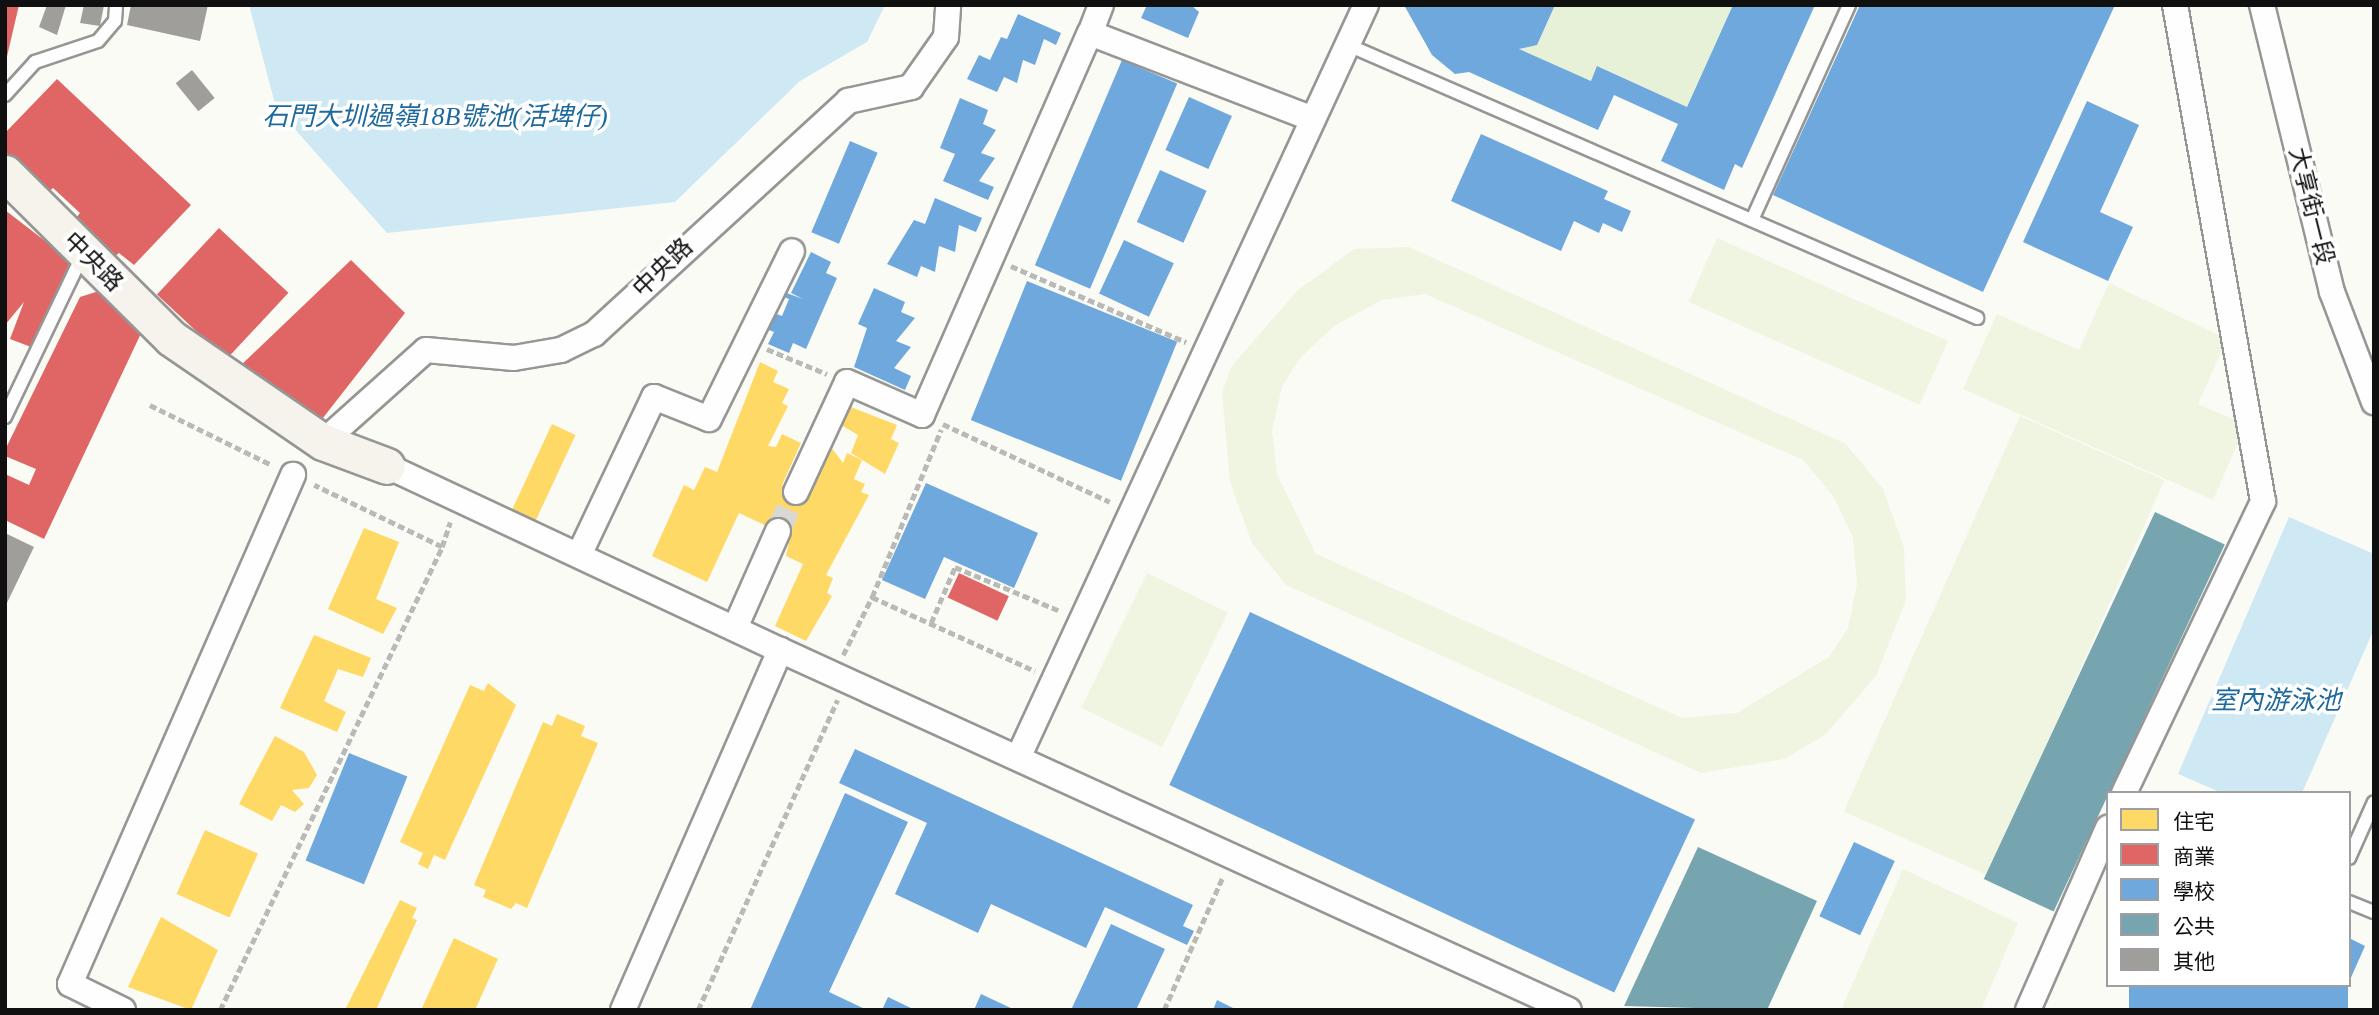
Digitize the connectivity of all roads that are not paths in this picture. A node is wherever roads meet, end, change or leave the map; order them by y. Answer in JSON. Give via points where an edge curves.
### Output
{"nodes":[{"id":1,"x":116,"y":5,"type":"edge"},
{"id":2,"x":948,"y":5,"type":"edge"},
{"id":3,"x":1101,"y":5,"type":"edge"},
{"id":4,"x":1366,"y":5,"type":"edge"},
{"id":5,"x":1849,"y":5,"type":"edge"},
{"id":6,"x":2175,"y":5,"type":"edge"},
{"id":7,"x":2262,"y":5,"type":"edge"},
{"id":8,"x":1090,"y":33,"type":"junction"},
{"id":9,"x":1348,"y":45,"type":"junction"},
{"id":10,"x":5,"y":95,"type":"edge"},
{"id":11,"x":1313,"y":119,"type":"junction"},
{"id":12,"x":5,"y":173,"type":"edge"},
{"id":13,"x":1752,"y":220,"type":"junction"},
{"id":14,"x":792,"y":251,"type":"dead end"},
{"id":15,"x":82,"y":256,"type":"junction"},
{"id":16,"x":1977,"y":318,"type":"dead end"},
{"id":17,"x":2374,"y":402,"type":"edge"},
{"id":18,"x":5,"y":417,"type":"edge"},
{"id":19,"x":323,"y":442,"type":"junction"},
{"id":20,"x":387,"y":466,"type":"joint"},
{"id":21,"x":293,"y":475,"type":"road end"},
{"id":22,"x":796,"y":492,"type":"tunnel mouth"},
{"id":23,"x":778,"y":531,"type":"tunnel mouth"},
{"id":24,"x":579,"y":555,"type":"junction"},
{"id":25,"x":735,"y":628,"type":"junction"},
{"id":26,"x":780,"y":650,"type":"junction"},
{"id":27,"x":1018,"y":758,"type":"junction"},
{"id":28,"x":2125,"y":791,"type":"edge"},
{"id":29,"x":2374,"y":802,"type":"edge"},
{"id":30,"x":2106,"y":833,"type":"edge"},
{"id":31,"x":2351,"y":854,"type":"edge"},
{"id":32,"x":2351,"y":903,"type":"edge"},
{"id":33,"x":2374,"y":912,"type":"edge"},
{"id":34,"x":123,"y":1010,"type":"edge"},
{"id":35,"x":623,"y":1010,"type":"edge"},
{"id":36,"x":1569,"y":1010,"type":"edge"},
{"id":37,"x":2028,"y":1010,"type":"edge"}],
"edges":[{"from":1,"to":10,"type":"lane","via":[[115,21],[98,41],[35,62]]},
{"from":2,"to":19,"type":"street","name":"中央路","via":[[946,37],[911,87],[848,101],[594,334],[561,350],[514,358],[426,350]]},
{"from":3,"to":8,"type":"street"},
{"from":4,"to":9,"type":"street"},
{"from":5,"to":13,"type":"lane"},
{"from":6,"to":28,"type":"street","via":[[2263,501]]},
{"from":7,"to":17,"type":"street","name":"大享街一段","via":[[2332,292]]},
{"from":8,"to":11,"type":"street"},
{"from":8,"to":22,"type":"street","via":[[991,257],[932,420],[848,382]]},
{"from":9,"to":11,"type":"street"},
{"from":9,"to":13,"type":"lane"},
{"from":11,"to":27,"type":"street"},
{"from":12,"to":15,"type":"street","name":"中央路"},
{"from":13,"to":16,"type":"lane"},
{"from":14,"to":24,"type":"street","via":[[709,419],[654,397]]},
{"from":15,"to":18,"type":"lane"},
{"from":15,"to":19,"type":"street","name":"中央路","via":[[171,338]]},
{"from":19,"to":20,"type":"street","name":"中央路"},
{"from":20,"to":24,"type":"street"},
{"from":21,"to":34,"type":"street","via":[[70,984]]},
{"from":23,"to":25,"type":"street"},
{"from":24,"to":25,"type":"street"},
{"from":25,"to":26,"type":"street"},
{"from":26,"to":27,"type":"street"},
{"from":26,"to":35,"type":"street"},
{"from":27,"to":36,"type":"street"},
{"from":29,"to":31,"type":"lane"},
{"from":30,"to":37,"type":"street"},
{"from":32,"to":33,"type":"lane"}]}
